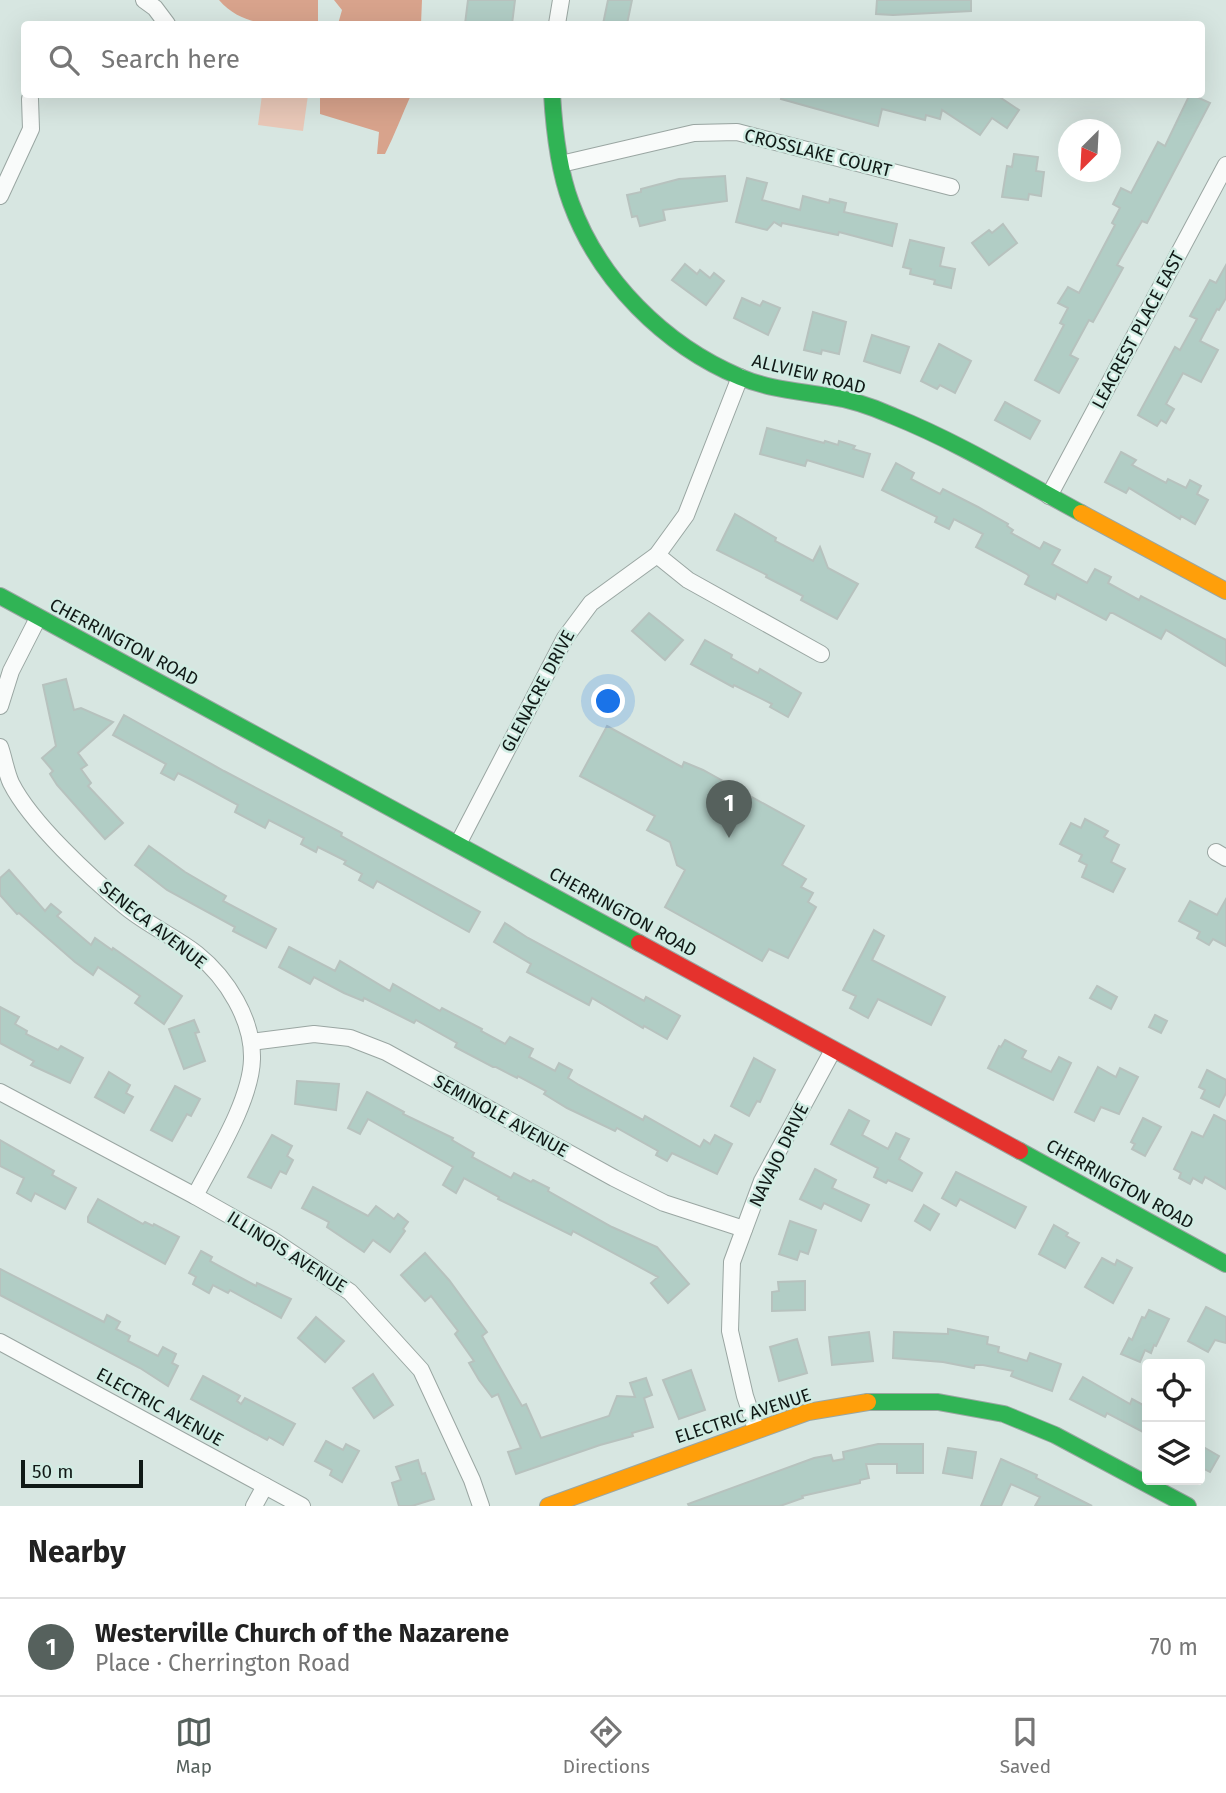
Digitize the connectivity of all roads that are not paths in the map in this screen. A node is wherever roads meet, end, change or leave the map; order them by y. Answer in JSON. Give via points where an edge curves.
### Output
{"nodes":[{"id":1,"x":144,"y":0,"type":"edge"},
{"id":2,"x":561,"y":0,"type":"edge"},
{"id":3,"x":165,"y":21,"type":"edge"},
{"id":4,"x":558,"y":21,"type":"edge"},
{"id":5,"x":552,"y":98,"type":"edge"},
{"id":6,"x":30,"y":99,"type":"dead end"},
{"id":7,"x":561,"y":164,"type":"junction"},
{"id":8,"x":1226,"y":165,"type":"edge"},
{"id":9,"x":951,"y":187,"type":"dead end"},
{"id":10,"x":0,"y":196,"type":"edge"},
{"id":11,"x":740,"y":377,"type":"junction"},
{"id":12,"x":1049,"y":496,"type":"junction"},
{"id":13,"x":657,"y":555,"type":"junction"},
{"id":14,"x":1226,"y":591,"type":"edge"},
{"id":15,"x":0,"y":596,"type":"edge"},
{"id":16,"x":38,"y":618,"type":"junction"},
{"id":17,"x":821,"y":654,"type":"dead end"},
{"id":18,"x":0,"y":706,"type":"edge"},
{"id":19,"x":0,"y":747,"type":"edge"},
{"id":20,"x":458,"y":844,"type":"junction"},
{"id":21,"x":251,"y":1042,"type":"junction"},
{"id":22,"x":833,"y":1050,"type":"junction"},
{"id":23,"x":0,"y":1092,"type":"edge"},
{"id":24,"x":195,"y":1196,"type":"junction"},
{"id":25,"x":744,"y":1229,"type":"junction"},
{"id":26,"x":1226,"y":1264,"type":"edge"},
{"id":27,"x":0,"y":1342,"type":"edge"},
{"id":28,"x":756,"y":1429,"type":"junction"},
{"id":29,"x":265,"y":1486,"type":"junction"},
{"id":30,"x":254,"y":1506,"type":"edge"},
{"id":31,"x":302,"y":1506,"type":"edge"},
{"id":32,"x":481,"y":1506,"type":"edge"},
{"id":33,"x":548,"y":1506,"type":"edge"},
{"id":34,"x":1188,"y":1506,"type":"edge"}],
"edges":[{"from":1,"to":3,"type":"street"},
{"from":2,"to":4,"type":"street"},
{"from":5,"to":7,"type":"street","name":"ALLVIEW ROAD"},
{"from":6,"to":10,"type":"street","via":[[31,129]]},
{"from":7,"to":9,"type":"street","name":"CROSSLAKE COURT","via":[[694,133],[737,132]]},
{"from":7,"to":11,"type":"street","name":"ALLVIEW ROAD","via":[[587,241],[626,297],[702,358]]},
{"from":8,"to":12,"type":"street","name":"LEACREST PLACE EAST"},
{"from":11,"to":12,"type":"street","name":"ALLVIEW ROAD","via":[[892,415]]},
{"from":11,"to":13,"type":"street","name":"GLENACRE DRIVE","via":[[686,515]]},
{"from":12,"to":14,"type":"street","name":"ALLVIEW ROAD"},
{"from":13,"to":17,"type":"street","via":[[688,580]]},
{"from":13,"to":20,"type":"street","name":"GLENACRE DRIVE","via":[[591,603],[565,638]]},
{"from":15,"to":16,"type":"street","name":"CHERRINGTON ROAD"},
{"from":16,"to":18,"type":"street","via":[[11,671]]},
{"from":16,"to":20,"type":"street","name":"CHERRINGTON ROAD"},
{"from":19,"to":21,"type":"street","name":"SENECA AVENUE","via":[[11,783],[33,815],[80,866],[129,909],[198,955],[230,989]]},
{"from":20,"to":22,"type":"street","name":"CHERRINGTON ROAD"},
{"from":21,"to":24,"type":"street","name":"SENECA AVENUE","via":[[252,1061],[244,1094]]},
{"from":21,"to":25,"type":"street","name":"SEMINOLE AVENUE","via":[[314,1034],[350,1038],[386,1052],[664,1203]]},
{"from":22,"to":25,"type":"street","name":"NAVAJO DRIVE","via":[[762,1181]]},
{"from":22,"to":26,"type":"street","name":"CHERRINGTON ROAD"},
{"from":23,"to":24,"type":"street","name":"ILLINOIS AVENUE"},
{"from":24,"to":32,"type":"street","name":"ILLINOIS AVENUE","via":[[351,1292],[421,1370]]},
{"from":25,"to":28,"type":"street","name":"NAVAJO DRIVE","via":[[732,1262],[730,1331]]},
{"from":27,"to":29,"type":"street","name":"ELECTRIC AVENUE"},
{"from":28,"to":33,"type":"street","name":"ELECTRIC AVENUE"},
{"from":28,"to":34,"type":"street","name":"ELECTRIC AVENUE","via":[[808,1412],[876,1401],[939,1402],[1004,1414],[1055,1435]]},
{"from":29,"to":30,"type":"street"},
{"from":29,"to":31,"type":"street","name":"ELECTRIC AVENUE"}]}
